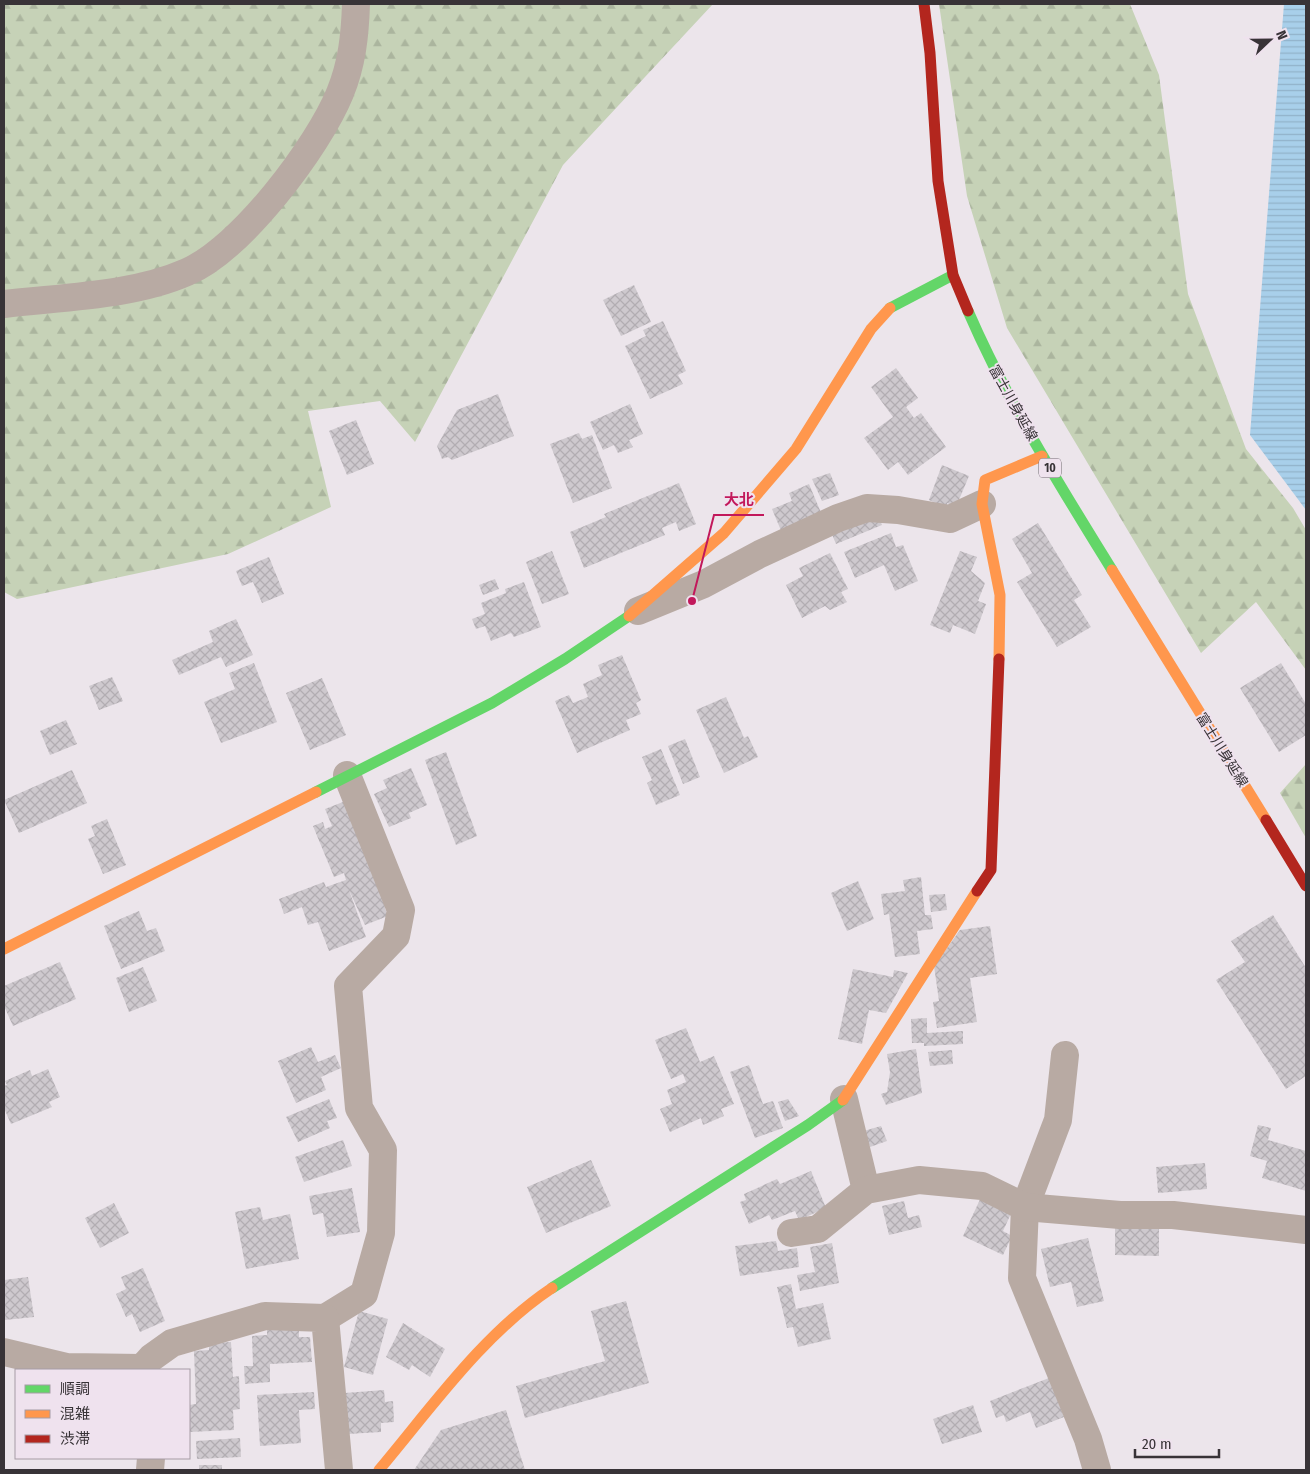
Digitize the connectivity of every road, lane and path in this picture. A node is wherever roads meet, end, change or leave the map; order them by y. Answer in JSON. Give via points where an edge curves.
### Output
{"nodes":[{"id":1,"x":356,"y":4,"type":"edge"},
{"id":2,"x":924,"y":4,"type":"edge"},
{"id":3,"x":953,"y":275,"type":"junction"},
{"id":4,"x":4,"y":304,"type":"edge"},
{"id":5,"x":1042,"y":456,"type":"junction"},
{"id":6,"x":982,"y":504,"type":"junction"},
{"id":7,"x":632,"y":614,"type":"junction"},
{"id":8,"x":347,"y":775,"type":"junction"},
{"id":9,"x":1306,"y":886,"type":"edge"},
{"id":10,"x":4,"y":950,"type":"edge"},
{"id":11,"x":1064,"y":1055,"type":"dead end"},
{"id":12,"x":844,"y":1099,"type":"junction"},
{"id":13,"x":866,"y":1190,"type":"junction"},
{"id":14,"x":1025,"y":1207,"type":"junction"},
{"id":15,"x":1306,"y":1230,"type":"edge"},
{"id":16,"x":791,"y":1233,"type":"dead end"},
{"id":17,"x":324,"y":1318,"type":"junction"},
{"id":18,"x":4,"y":1352,"type":"edge"},
{"id":19,"x":142,"y":1369,"type":"edge"},
{"id":20,"x":340,"y":1470,"type":"edge"},
{"id":21,"x":379,"y":1470,"type":"edge"},
{"id":22,"x":1097,"y":1470,"type":"edge"}],
"edges":[{"from":1,"to":4,"type":"street","via":[[354,43],[340,92],[322,130],[254,220],[216,255],[187,272],[131,289]]},
{"from":2,"to":3,"type":"street","name":"富士川身延線","number":"10","via":[[938,181]]},
{"from":3,"to":5,"type":"street","name":"富士川身延線","number":"10","via":[[993,368]]},
{"from":3,"to":7,"type":"street","via":[[891,306],[872,329],[796,449],[724,533]]},
{"from":5,"to":6,"type":"street","via":[[985,480]]},
{"from":5,"to":9,"type":"street","name":"富士川身延線","number":"10"},
{"from":6,"to":7,"type":"street","via":[[950,519],[867,508],[838,518],[704,584]]},
{"from":6,"to":12,"type":"street","via":[[1000,595],[992,870]]},
{"from":7,"to":8,"type":"street","via":[[492,704]]},
{"from":8,"to":10,"type":"street"},
{"from":8,"to":17,"type":"street","via":[[401,910],[396,936],[348,986],[359,1108],[383,1150],[380,1233],[364,1294]]},
{"from":11,"to":14,"type":"street","via":[[1058,1120]]},
{"from":12,"to":13,"type":"street"},
{"from":12,"to":21,"type":"street","via":[[532,1302],[482,1349]]},
{"from":13,"to":14,"type":"street","via":[[919,1180],[954,1183],[982,1186]]},
{"from":13,"to":16,"type":"street","via":[[818,1229]]},
{"from":14,"to":15,"type":"street","via":[[1120,1215],[1173,1215]]},
{"from":14,"to":22,"type":"street","via":[[1022,1278],[1088,1438]]},
{"from":17,"to":19,"type":"street","via":[[265,1316],[172,1343]]},
{"from":17,"to":20,"type":"street"},
{"from":18,"to":19,"type":"street","via":[[67,1367]]}]}
